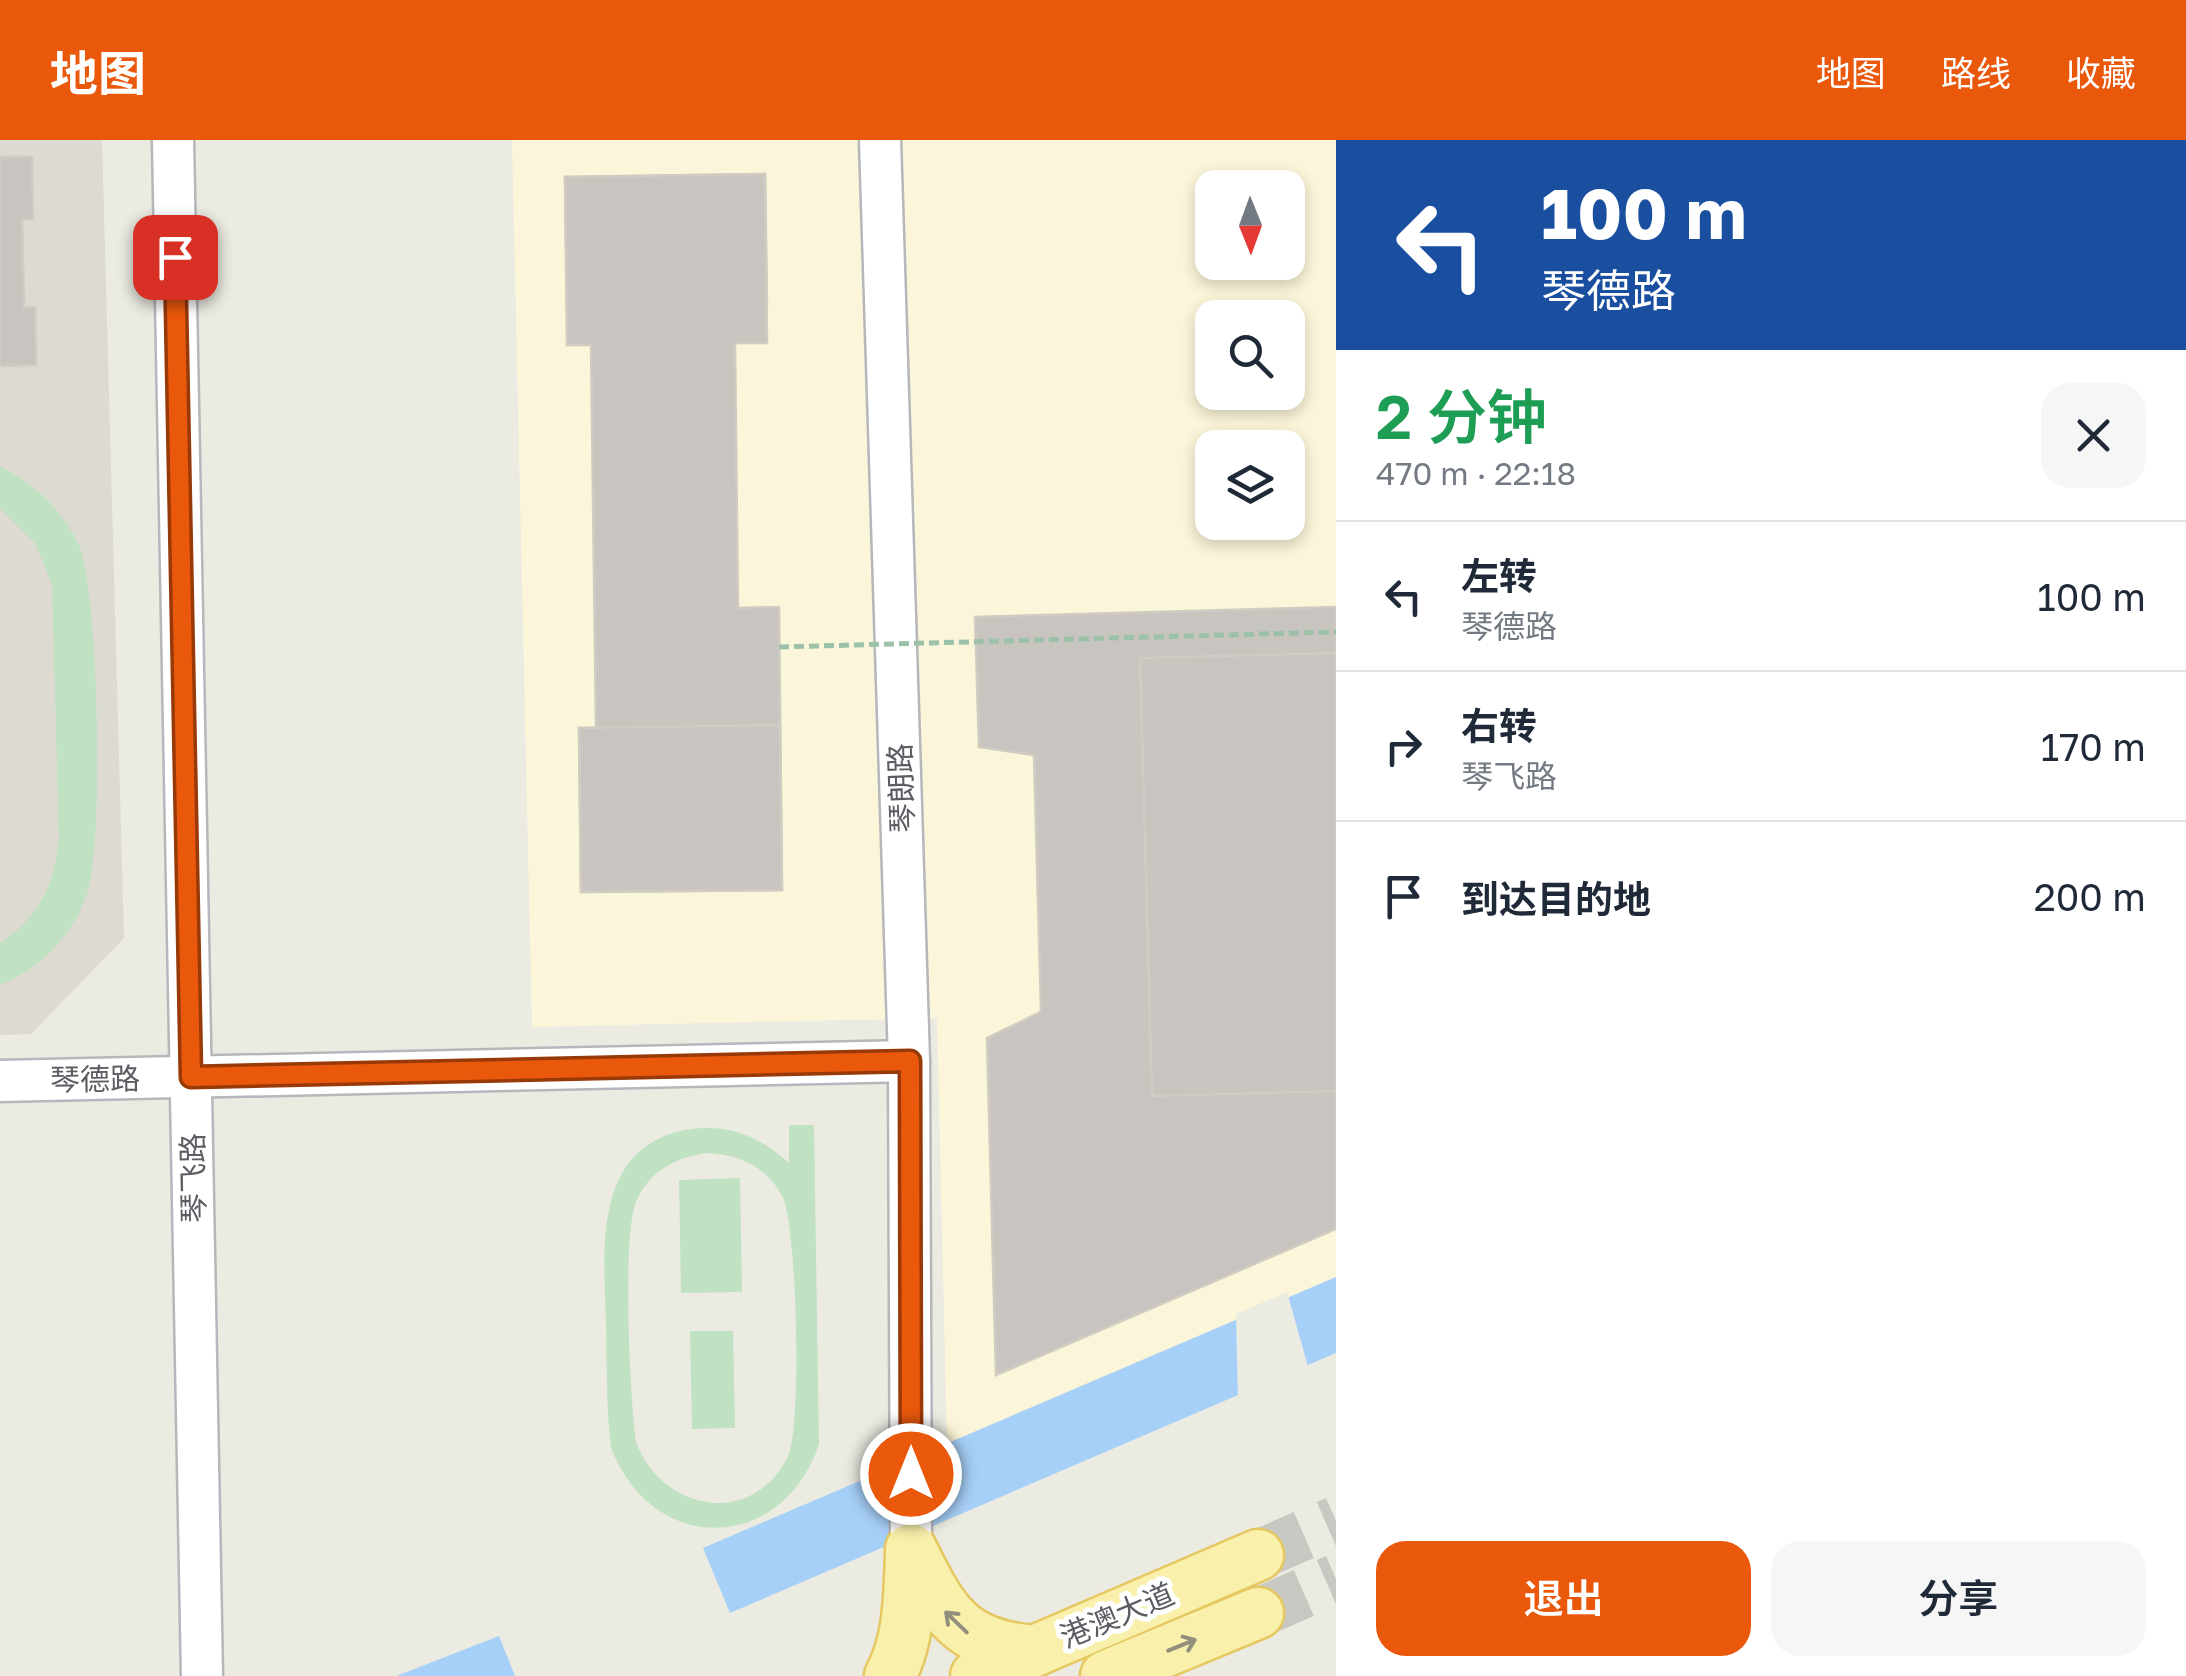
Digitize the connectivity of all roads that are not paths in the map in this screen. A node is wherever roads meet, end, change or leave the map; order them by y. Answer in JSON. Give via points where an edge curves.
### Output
{"nodes":[{"id":1,"x":173,"y":140,"type":"edge"},
{"id":2,"x":880,"y":140,"type":"edge"},
{"id":3,"x":910,"y":1061,"type":"junction"},
{"id":4,"x":191,"y":1077,"type":"junction"},
{"id":5,"x":0,"y":1081,"type":"edge"},
{"id":6,"x":911,"y":1549,"type":"junction"},
{"id":7,"x":1258,"y":1555,"type":"tunnel mouth"},
{"id":8,"x":1258,"y":1613,"type":"tunnel mouth"},
{"id":9,"x":1034,"y":1651,"type":"junction"},
{"id":10,"x":202,"y":1676,"type":"edge"},
{"id":11,"x":890,"y":1676,"type":"edge"},
{"id":12,"x":976,"y":1676,"type":"edge"},
{"id":13,"x":1106,"y":1676,"type":"edge"}],
"edges":[{"from":1,"to":4,"type":"street","name":"琴飞路"},
{"from":2,"to":3,"type":"street","name":"琴朗路"},
{"from":3,"to":4,"type":"street","name":"琴德路"},
{"from":3,"to":6,"type":"street","name":"琴朗路"},
{"from":4,"to":5,"type":"street","name":"琴德路"},
{"from":4,"to":10,"type":"street","name":"琴飞路"},
{"from":9,"to":6,"type":"main road","one_way":true,"via":[[997,1648],[964,1632],[939,1606]]},
{"from":6,"to":11,"type":"main road","via":[[908,1613]]},
{"from":7,"to":9,"type":"main road","name":"港澳大道"},
{"from":13,"to":8,"type":"main road","name":"港澳大道","one_way":true},
{"from":9,"to":12,"type":"main road","name":"港澳大道"}]}
